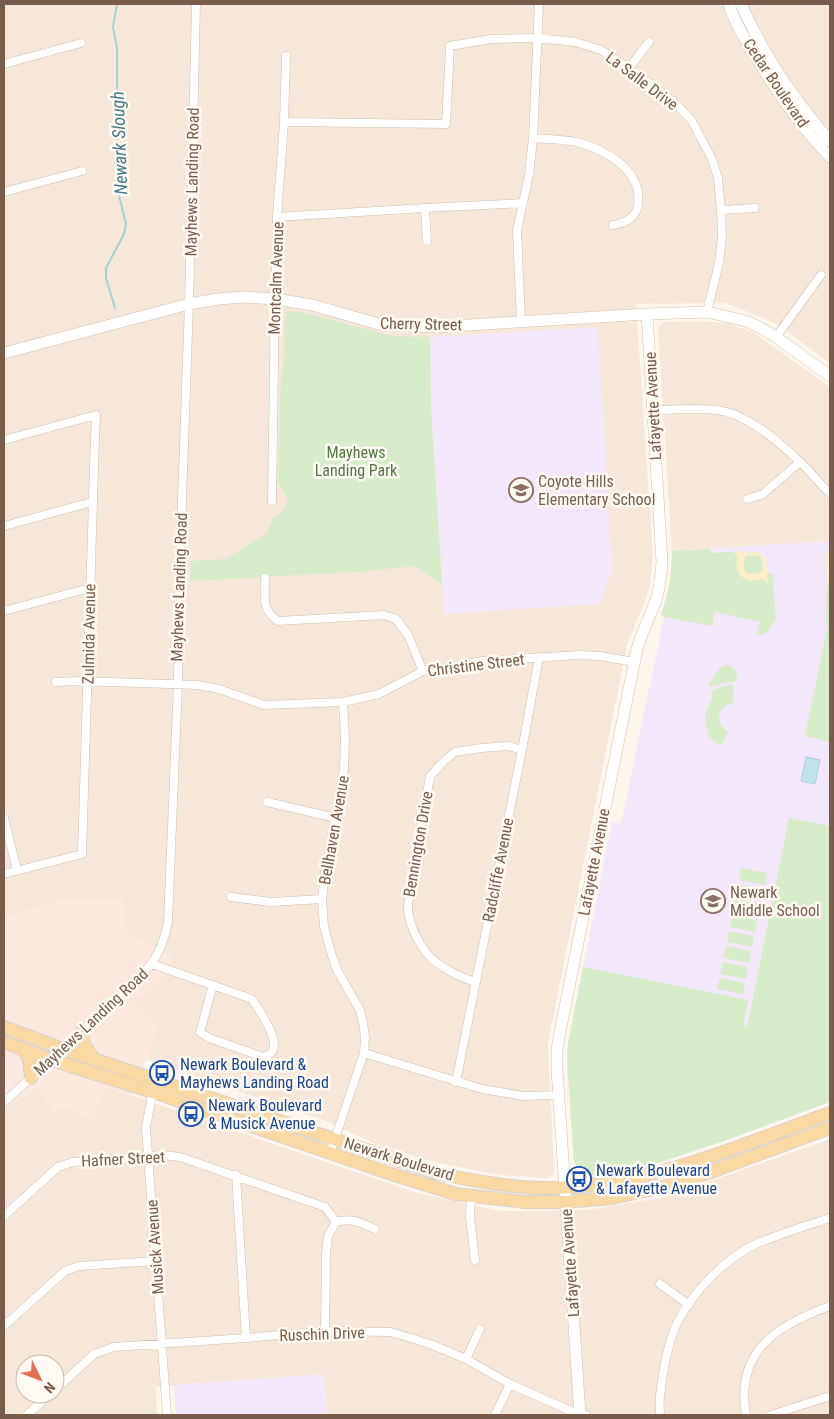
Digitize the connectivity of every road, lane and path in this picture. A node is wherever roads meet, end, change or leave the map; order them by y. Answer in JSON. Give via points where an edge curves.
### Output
{"nodes":[{"id":1,"x":196,"y":4,"type":"edge"},
{"id":2,"x":539,"y":4,"type":"edge"},
{"id":3,"x":729,"y":4,"type":"edge"},
{"id":4,"x":741,"y":4,"type":"edge"},
{"id":5,"x":536,"y":38,"type":"junction"},
{"id":6,"x":649,"y":42,"type":"dead end"},
{"id":7,"x":81,"y":43,"type":"dead end"},
{"id":8,"x":286,"y":56,"type":"dead end"},
{"id":9,"x":4,"y":64,"type":"edge"},
{"id":10,"x":629,"y":68,"type":"junction"},
{"id":11,"x":284,"y":122,"type":"junction"},
{"id":12,"x":533,"y":138,"type":"junction"},
{"id":13,"x":830,"y":141,"type":"edge"},
{"id":14,"x":830,"y":158,"type":"edge"},
{"id":15,"x":82,"y":171,"type":"dead end"},
{"id":16,"x":4,"y":192,"type":"edge"},
{"id":17,"x":523,"y":203,"type":"junction"},
{"id":18,"x":425,"y":208,"type":"junction"},
{"id":19,"x":755,"y":208,"type":"dead end"},
{"id":20,"x":721,"y":210,"type":"junction"},
{"id":21,"x":277,"y":217,"type":"junction"},
{"id":22,"x":613,"y":225,"type":"dead end"},
{"id":23,"x":427,"y":241,"type":"dead end"},
{"id":24,"x":821,"y":275,"type":"dead end"},
{"id":25,"x":275,"y":299,"type":"junction"},
{"id":26,"x":189,"y":304,"type":"junction"},
{"id":27,"x":708,"y":312,"type":"junction"},
{"id":28,"x":647,"y":314,"type":"junction"},
{"id":29,"x":521,"y":321,"type":"junction"},
{"id":30,"x":776,"y":337,"type":"junction"},
{"id":31,"x":4,"y":353,"type":"edge"},
{"id":32,"x":830,"y":376,"type":"edge"},
{"id":33,"x":653,"y":410,"type":"junction"},
{"id":34,"x":4,"y":440,"type":"edge"},
{"id":35,"x":800,"y":462,"type":"junction"},
{"id":36,"x":830,"y":492,"type":"edge"},
{"id":37,"x":747,"y":499,"type":"dead end"},
{"id":38,"x":272,"y":501,"type":"dead end"},
{"id":39,"x":92,"y":502,"type":"junction"},
{"id":40,"x":4,"y":526,"type":"edge"},
{"id":41,"x":265,"y":578,"type":"dead end"},
{"id":42,"x":89,"y":590,"type":"junction"},
{"id":43,"x":4,"y":611,"type":"edge"},
{"id":44,"x":539,"y":657,"type":"junction"},
{"id":45,"x":634,"y":662,"type":"junction"},
{"id":46,"x":423,"y":671,"type":"junction"},
{"id":47,"x":56,"y":682,"type":"dead end"},
{"id":48,"x":87,"y":682,"type":"junction"},
{"id":49,"x":178,"y":683,"type":"junction"},
{"id":50,"x":342,"y":702,"type":"junction"},
{"id":51,"x":522,"y":750,"type":"junction"},
{"id":52,"x":267,"y":802,"type":"dead end"},
{"id":53,"x":4,"y":818,"type":"edge"},
{"id":54,"x":336,"y":818,"type":"junction"},
{"id":55,"x":17,"y":870,"type":"junction"},
{"id":56,"x":4,"y":874,"type":"edge"},
{"id":57,"x":230,"y":897,"type":"dead end"},
{"id":58,"x":322,"y":899,"type":"junction"},
{"id":59,"x":152,"y":964,"type":"junction"},
{"id":60,"x":476,"y":982,"type":"junction"},
{"id":61,"x":213,"y":985,"type":"junction"},
{"id":62,"x":4,"y":1027,"type":"edge"},
{"id":63,"x":82,"y":1031,"type":"junction"},
{"id":64,"x":4,"y":1042,"type":"edge"},
{"id":65,"x":23,"y":1049,"type":"junction"},
{"id":66,"x":63,"y":1049,"type":"junction"},
{"id":67,"x":364,"y":1053,"type":"junction"},
{"id":68,"x":52,"y":1060,"type":"junction"},
{"id":69,"x":96,"y":1060,"type":"junction"},
{"id":70,"x":31,"y":1078,"type":"junction"},
{"id":71,"x":456,"y":1082,"type":"junction"},
{"id":72,"x":154,"y":1086,"type":"junction"},
{"id":73,"x":559,"y":1095,"type":"junction"},
{"id":74,"x":4,"y":1102,"type":"edge"},
{"id":75,"x":830,"y":1113,"type":"edge"},
{"id":76,"x":830,"y":1128,"type":"edge"},
{"id":77,"x":334,"y":1139,"type":"junction"},
{"id":78,"x":330,"y":1153,"type":"junction"},
{"id":79,"x":149,"y":1157,"type":"junction"},
{"id":80,"x":236,"y":1176,"type":"junction"},
{"id":81,"x":565,"y":1187,"type":"junction"},
{"id":82,"x":471,"y":1196,"type":"junction"},
{"id":83,"x":566,"y":1202,"type":"junction"},
{"id":84,"x":4,"y":1216,"type":"edge"},
{"id":85,"x":830,"y":1218,"type":"edge"},
{"id":86,"x":336,"y":1222,"type":"junction"},
{"id":87,"x":375,"y":1229,"type":"dead end"},
{"id":88,"x":475,"y":1260,"type":"dead end"},
{"id":89,"x":156,"y":1261,"type":"junction"},
{"id":90,"x":660,"y":1284,"type":"dead end"},
{"id":91,"x":689,"y":1304,"type":"junction"},
{"id":92,"x":830,"y":1306,"type":"edge"},
{"id":93,"x":4,"y":1326,"type":"edge"},
{"id":94,"x":480,"y":1329,"type":"dead end"},
{"id":95,"x":325,"y":1331,"type":"junction"},
{"id":96,"x":246,"y":1338,"type":"junction"},
{"id":97,"x":162,"y":1344,"type":"junction"},
{"id":98,"x":466,"y":1359,"type":"junction"},
{"id":99,"x":65,"y":1381,"type":"edge"},
{"id":100,"x":510,"y":1384,"type":"junction"},
{"id":101,"x":830,"y":1396,"type":"edge"},
{"id":102,"x":39,"y":1404,"type":"edge"},
{"id":103,"x":27,"y":1415,"type":"edge"},
{"id":104,"x":167,"y":1415,"type":"edge"},
{"id":105,"x":496,"y":1415,"type":"edge"},
{"id":106,"x":582,"y":1415,"type":"edge"},
{"id":107,"x":660,"y":1415,"type":"edge"},
{"id":108,"x":746,"y":1415,"type":"edge"},
{"id":109,"x":771,"y":1415,"type":"edge"}],
"edges":[{"from":1,"to":26,"type":"street","name":"Mayhews Landing Road"},
{"from":2,"to":5,"type":"street"},
{"from":3,"to":14,"type":"street","name":"Cedar Boulevard","via":[[745,39],[770,80]]},
{"from":4,"to":13,"type":"street","name":"Cedar Boulevard","via":[[779,75]]},
{"from":5,"to":10,"type":"street","name":"La Salle Drive","via":[[575,42],[601,50]]},
{"from":5,"to":11,"type":"street","name":"La Salle Drive","via":[[491,39],[450,46],[446,124]]},
{"from":5,"to":12,"type":"street"},
{"from":6,"to":10,"type":"street"},
{"from":7,"to":9,"type":"street"},
{"from":8,"to":11,"type":"street","name":"Montcalm Avenue"},
{"from":10,"to":20,"type":"street","name":"La Salle Drive","via":[[674,102],[692,121],[712,159],[718,178]]},
{"from":11,"to":21,"type":"street","name":"Montcalm Avenue"},
{"from":12,"to":17,"type":"street"},
{"from":12,"to":22,"type":"street","via":[[575,142],[614,159],[630,172],[636,187],[638,207],[629,219]]},
{"from":15,"to":16,"type":"street"},
{"from":17,"to":18,"type":"street"},
{"from":17,"to":29,"type":"street","via":[[518,230]]},
{"from":18,"to":21,"type":"street"},
{"from":18,"to":23,"type":"street"},
{"from":19,"to":20,"type":"street"},
{"from":20,"to":27,"type":"street","name":"La Salle Drive","via":[[719,263]]},
{"from":21,"to":25,"type":"street","name":"Montcalm Avenue"},
{"from":24,"to":30,"type":"street"},
{"from":25,"to":26,"type":"street","name":"Cherry Street","via":[[243,297]]},
{"from":25,"to":29,"type":"street","name":"Cherry Street","via":[[312,305],[382,325],[436,327]]},
{"from":25,"to":38,"type":"street","name":"Montcalm Avenue"},
{"from":26,"to":31,"type":"street","name":"Cherry Street"},
{"from":26,"to":49,"type":"street","name":"Mayhews Landing Road"},
{"from":27,"to":28,"type":"street","name":"Cherry Street"},
{"from":27,"to":30,"type":"street","name":"Cherry Street","via":[[746,320]]},
{"from":28,"to":29,"type":"street","name":"Cherry Street"},
{"from":28,"to":33,"type":"street","name":"Lafayette Avenue"},
{"from":30,"to":32,"type":"street","name":"Cherry Street"},
{"from":33,"to":35,"type":"street","via":[[704,409],[736,415]]},
{"from":33,"to":45,"type":"street","name":"Lafayette Avenue","via":[[661,579]]},
{"from":34,"to":39,"type":"street","name":"Zulmida Avenue","via":[[96,415]]},
{"from":35,"to":36,"type":"street"},
{"from":35,"to":37,"type":"street","via":[[763,494]]},
{"from":39,"to":40,"type":"street"},
{"from":39,"to":42,"type":"street","name":"Zulmida Avenue"},
{"from":41,"to":46,"type":"street","via":[[265,607],[278,621],[384,615],[396,619],[408,634]]},
{"from":42,"to":43,"type":"street"},
{"from":42,"to":48,"type":"street","name":"Zulmida Avenue"},
{"from":44,"to":45,"type":"street","name":"Christine Street","via":[[600,656]]},
{"from":44,"to":46,"type":"street","name":"Christine Street","via":[[483,661]]},
{"from":44,"to":51,"type":"street","name":"Radcliffe Avenue"},
{"from":45,"to":73,"type":"street","name":"Lafayette Avenue","via":[[560,1032],[557,1050]]},
{"from":46,"to":50,"type":"street","name":"Christine Street","via":[[379,694]]},
{"from":47,"to":48,"type":"street","name":"Christine Street"},
{"from":48,"to":49,"type":"street","name":"Christine Street"},
{"from":48,"to":55,"type":"street","name":"Zulmida Avenue","via":[[82,854]]},
{"from":49,"to":50,"type":"street","name":"Christine Street","via":[[208,686],[264,705]]},
{"from":49,"to":59,"type":"street","name":"Mayhews Landing Road","via":[[168,922],[164,942]]},
{"from":50,"to":54,"type":"street","name":"Bellhaven Avenue","via":[[344,769]]},
{"from":51,"to":60,"type":"street","name":"Radcliffe Avenue"},
{"from":51,"to":60,"type":"street","name":"Bennington Drive","via":[[510,746],[455,752],[430,776],[408,905],[410,920],[428,955],[448,970]]},
{"from":52,"to":54,"type":"street"},
{"from":53,"to":55,"type":"street"},
{"from":54,"to":58,"type":"street","name":"Bellhaven Avenue"},
{"from":55,"to":56,"type":"street"},
{"from":57,"to":58,"type":"street","via":[[271,902]]},
{"from":58,"to":67,"type":"street","name":"Bellhaven Avenue","via":[[324,927],[333,959],[360,1010]]},
{"from":59,"to":61,"type":"street"},
{"from":59,"to":63,"type":"street","name":"Mayhews Landing Road"},
{"from":60,"to":71,"type":"street","name":"Radcliffe Avenue"},
{"from":61,"to":61,"type":"street","via":[[252,999],[274,1041],[268,1056],[209,1038],[200,1032]]},
{"from":62,"to":66,"type":"main road","name":"Newark Boulevard"},
{"from":63,"to":66,"type":"street","name":"Mayhews Landing Road"},
{"from":63,"to":69,"type":"main road","via":[[86,1050]]},
{"from":64,"to":65,"type":"main road","name":"Newark Boulevard"},
{"from":65,"to":68,"type":"main road","name":"Newark Boulevard"},
{"from":65,"to":70,"type":"main road","via":[[29,1059]]},
{"from":66,"to":68,"type":"street","name":"Mayhews Landing Road"},
{"from":66,"to":69,"type":"main road","name":"Newark Boulevard"},
{"from":67,"to":71,"type":"street"},
{"from":67,"to":77,"type":"street","name":"Bellhaven Avenue"},
{"from":68,"to":70,"type":"street","name":"Mayhews Landing Road"},
{"from":68,"to":72,"type":"main road","name":"Newark Boulevard"},
{"from":69,"to":72,"type":"main road","name":"Newark Boulevard"},
{"from":70,"to":74,"type":"street","name":"Mayhews Landing Road"},
{"from":71,"to":73,"type":"street","via":[[523,1096]]},
{"from":72,"to":77,"type":"main road","name":"Newark Boulevard"},
{"from":72,"to":78,"type":"main road","name":"Newark Boulevard"},
{"from":72,"to":79,"type":"street","name":"Musick Avenue","via":[[146,1128]]},
{"from":73,"to":81,"type":"street","name":"Lafayette Avenue"},
{"from":75,"to":81,"type":"main road","name":"Newark Boulevard","via":[[669,1170],[618,1182]]},
{"from":76,"to":83,"type":"main road","name":"Newark Boulevard","via":[[664,1187],[612,1198]]},
{"from":77,"to":78,"type":"street","name":"Bellhaven Avenue"},
{"from":77,"to":81,"type":"main road","name":"Newark Boulevard","via":[[436,1173],[512,1186]]},
{"from":78,"to":82,"type":"main road","name":"Newark Boulevard"},
{"from":79,"to":80,"type":"street","name":"Hafner Street","via":[[180,1157]]},
{"from":79,"to":84,"type":"street","name":"Hafner Street","via":[[73,1162],[58,1167]]},
{"from":79,"to":89,"type":"street","name":"Musick Avenue"},
{"from":80,"to":86,"type":"street","name":"Hafner Street","via":[[325,1207]]},
{"from":80,"to":96,"type":"street"},
{"from":81,"to":83,"type":"street","name":"Lafayette Avenue"},
{"from":82,"to":83,"type":"main road","name":"Newark Boulevard","via":[[525,1202]]},
{"from":82,"to":88,"type":"street"},
{"from":83,"to":106,"type":"street","name":"Lafayette Avenue"},
{"from":85,"to":91,"type":"street","via":[[757,1244],[724,1266]]},
{"from":86,"to":87,"type":"street","via":[[343,1219],[360,1222]]},
{"from":86,"to":95,"type":"street","via":[[328,1236],[326,1253]]},
{"from":89,"to":93,"type":"street","via":[[79,1266],[64,1271]]},
{"from":89,"to":97,"type":"street","name":"Musick Avenue"},
{"from":90,"to":91,"type":"street"},
{"from":91,"to":107,"type":"street","via":[[672,1336],[659,1398]]},
{"from":92,"to":108,"type":"street","via":[[788,1324],[768,1338],[747,1371],[743,1399]]},
{"from":94,"to":98,"type":"street"},
{"from":95,"to":96,"type":"street","name":"Ruschin Drive"},
{"from":95,"to":98,"type":"street","name":"Ruschin Drive","via":[[391,1332]]},
{"from":96,"to":97,"type":"street","name":"Ruschin Drive"},
{"from":97,"to":99,"type":"street","name":"Ruschin Drive","via":[[114,1347],[94,1354]]},
{"from":97,"to":104,"type":"street","name":"Musick Avenue"},
{"from":98,"to":100,"type":"street","name":"Ruschin Drive"},
{"from":100,"to":105,"type":"street"},
{"from":100,"to":106,"type":"street","name":"Ruschin Drive"},
{"from":101,"to":109,"type":"street"},
{"from":102,"to":103,"type":"street"}]}
